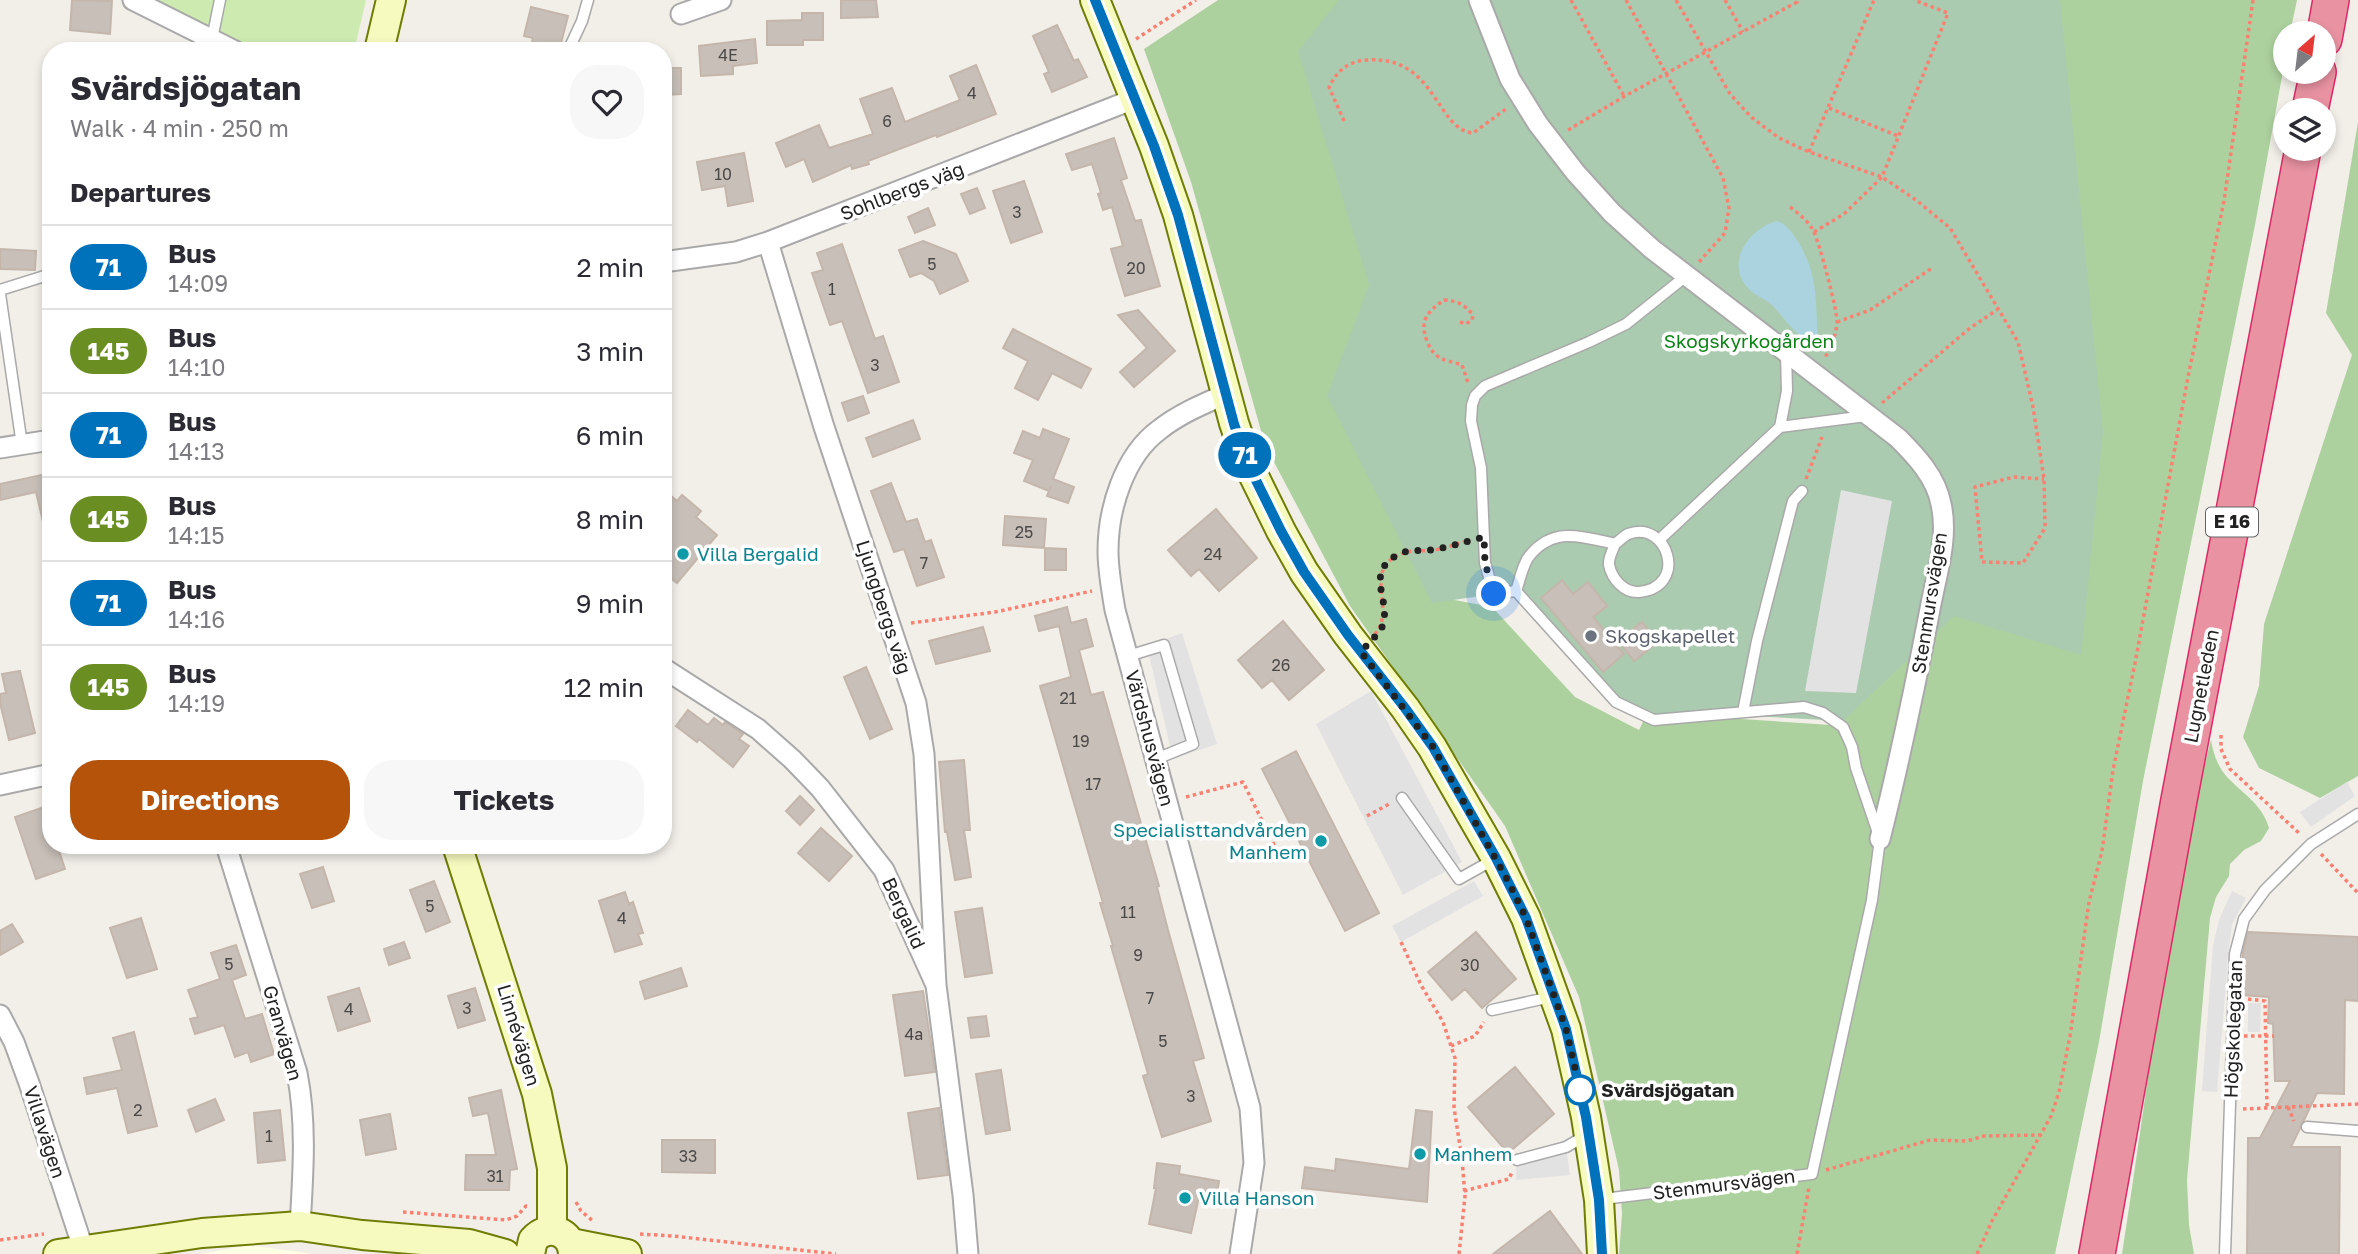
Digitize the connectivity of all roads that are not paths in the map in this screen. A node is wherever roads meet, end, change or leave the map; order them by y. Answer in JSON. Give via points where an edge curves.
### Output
{"nodes":[{"id":1,"x":133,"y":0,"type":"edge"},
{"id":2,"x":220,"y":0,"type":"edge"},
{"id":3,"x":391,"y":0,"type":"edge"},
{"id":4,"x":588,"y":0,"type":"edge"},
{"id":5,"x":721,"y":0,"type":"edge"},
{"id":6,"x":1095,"y":0,"type":"edge"},
{"id":7,"x":1479,"y":0,"type":"edge"},
{"id":8,"x":2331,"y":0,"type":"edge"},
{"id":9,"x":681,"y":14,"type":"dead end"},
{"id":10,"x":2327,"y":21,"type":"edge"},
{"id":11,"x":212,"y":39,"type":"junction"},
{"id":12,"x":218,"y":42,"type":"edge"},
{"id":13,"x":381,"y":42,"type":"edge"},
{"id":14,"x":572,"y":42,"type":"edge"},
{"id":15,"x":1135,"y":99,"type":"junction"},
{"id":16,"x":2301,"y":161,"type":"edge"},
{"id":17,"x":768,"y":242,"type":"junction"},
{"id":18,"x":672,"y":261,"type":"edge"},
{"id":19,"x":1686,"y":276,"type":"junction"},
{"id":20,"x":42,"y":277,"type":"edge"},
{"id":21,"x":0,"y":292,"type":"edge"},
{"id":22,"x":1786,"y":354,"type":"junction"},
{"id":23,"x":1226,"y":394,"type":"junction"},
{"id":24,"x":1868,"y":416,"type":"junction"},
{"id":25,"x":1780,"y":427,"type":"junction"},
{"id":26,"x":42,"y":442,"type":"edge"},
{"id":27,"x":22,"y":445,"type":"junction"},
{"id":28,"x":0,"y":449,"type":"edge"},
{"id":29,"x":1802,"y":491,"type":"road end"},
{"id":30,"x":1660,"y":540,"type":"junction"},
{"id":31,"x":1615,"y":544,"type":"junction"},
{"id":32,"x":1516,"y":591,"type":"junction"},
{"id":33,"x":1128,"y":656,"type":"junction"},
{"id":34,"x":672,"y":674,"type":"edge"},
{"id":35,"x":1743,"y":712,"type":"junction"},
{"id":36,"x":1156,"y":759,"type":"junction"},
{"id":37,"x":42,"y":776,"type":"edge"},
{"id":38,"x":0,"y":785,"type":"edge"},
{"id":39,"x":1402,"y":798,"type":"road end"},
{"id":40,"x":2358,"y":814,"type":"edge"},
{"id":41,"x":1880,"y":839,"type":"junction"},
{"id":42,"x":234,"y":854,"type":"edge"},
{"id":43,"x":460,"y":854,"type":"edge"},
{"id":44,"x":1496,"y":858,"type":"junction"},
{"id":45,"x":936,"y":985,"type":"junction"},
{"id":46,"x":1555,"y":997,"type":"junction"},
{"id":47,"x":1492,"y":1010,"type":"road end"},
{"id":48,"x":0,"y":1015,"type":"edge"},
{"id":49,"x":2307,"y":1127,"type":"dead end"},
{"id":50,"x":2358,"y":1131,"type":"edge"},
{"id":51,"x":1589,"y":1134,"type":"junction"},
{"id":52,"x":1517,"y":1160,"type":"road end"},
{"id":53,"x":1599,"y":1200,"type":"junction"},
{"id":54,"x":300,"y":1226,"type":"junction"},
{"id":55,"x":469,"y":1244,"type":"junction"},
{"id":56,"x":552,"y":1244,"type":"edge"},
{"id":57,"x":632,"y":1244,"type":"edge"},
{"id":58,"x":2101,"y":1244,"type":"edge"},
{"id":59,"x":71,"y":1253,"type":"edge"},
{"id":60,"x":505,"y":1254,"type":"edge"},
{"id":61,"x":968,"y":1254,"type":"edge"},
{"id":62,"x":1240,"y":1254,"type":"edge"},
{"id":63,"x":1602,"y":1254,"type":"edge"},
{"id":64,"x":2225,"y":1254,"type":"edge"}],
"edges":[{"from":1,"to":11,"type":"street"},
{"from":2,"to":11,"type":"lane"},
{"from":3,"to":13,"type":"street"},
{"from":4,"to":14,"type":"lane"},
{"from":5,"to":9,"type":"street"},
{"from":6,"to":15,"type":"street"},
{"from":7,"to":19,"type":"street","name":"Stenmursvägen","via":[[1510,79],[1551,141],[1612,213]]},
{"from":8,"to":10,"type":"highway"},
{"from":11,"to":12,"type":"street"},
{"from":15,"to":17,"type":"street","name":"Sohlbergs väg"},
{"from":15,"to":23,"type":"street","via":[[1178,215]]},
{"from":16,"to":58,"type":"highway","name":"Lugnetleden","number":"E 16","via":[[2174,827]]},
{"from":17,"to":18,"type":"street","name":"Sohlbergs väg","via":[[729,254]]},
{"from":17,"to":45,"type":"street","name":"Ljungbergs väg","via":[[916,704],[924,754]]},
{"from":19,"to":22,"type":"street","name":"Stenmursvägen"},
{"from":19,"to":32,"type":"lane","via":[[1626,324],[1485,386],[1475,396],[1471,421],[1481,468],[1485,563],[1494,594]]},
{"from":20,"to":21,"type":"lane"},
{"from":21,"to":27,"type":"lane"},
{"from":22,"to":24,"type":"street","name":"Stenmursvägen"},
{"from":22,"to":25,"type":"lane","via":[[1787,391]]},
{"from":23,"to":33,"type":"street","name":"Värdshusvägen","via":[[1159,429],[1129,466],[1118,493],[1107,552]]},
{"from":23,"to":44,"type":"street","via":[[1248,464],[1304,572],[1433,747]]},
{"from":24,"to":25,"type":"lane"},
{"from":24,"to":41,"type":"street","name":"Stenmursvägen","via":[[1898,438],[1932,479],[1941,504],[1943,537],[1908,727]]},
{"from":25,"to":30,"type":"lane"},
{"from":26,"to":27,"type":"street"},
{"from":27,"to":28,"type":"street"},
{"from":29,"to":35,"type":"lane","via":[[1793,500]]},
{"from":30,"to":31,"type":"lane","via":[[1637,533]]},
{"from":30,"to":31,"type":"lane","via":[[1669,557],[1666,577],[1652,590],[1632,592],[1615,582],[1609,563]]},
{"from":31,"to":32,"type":"lane","via":[[1578,535],[1556,536],[1530,555]]},
{"from":32,"to":35,"type":"lane","via":[[1616,702],[1654,720]]},
{"from":33,"to":36,"type":"street","name":"Värdshusvägen"},
{"from":33,"to":36,"type":"lane","via":[[1164,645],[1193,744]]},
{"from":34,"to":45,"type":"street","name":"Bergalid","via":[[758,729],[820,788],[884,870]]},
{"from":35,"to":41,"type":"lane","via":[[1804,707],[1843,727]]},
{"from":36,"to":62,"type":"street","name":"Värdshusvägen","via":[[1250,1108],[1254,1163]]},
{"from":37,"to":38,"type":"street"},
{"from":39,"to":44,"type":"lane","via":[[1459,879]]},
{"from":40,"to":64,"type":"lane","name":"Högskolegatan","via":[[2311,844],[2265,890],[2244,919],[2235,954]]},
{"from":41,"to":53,"type":"lane","name":"Stenmursvägen","via":[[1872,900],[1812,1174]]},
{"from":42,"to":54,"type":"street","name":"Granvägen","via":[[299,1085],[303,1115]]},
{"from":43,"to":56,"type":"street","name":"Linnévägen","via":[[537,1094],[552,1168]]},
{"from":44,"to":46,"type":"street","via":[[1526,918]]},
{"from":45,"to":61,"type":"street","name":"Bergalid"},
{"from":46,"to":47,"type":"lane"},
{"from":46,"to":51,"type":"street"},
{"from":48,"to":59,"type":"street","name":"Villavägen","via":[[29,1083]]},
{"from":49,"to":50,"type":"lane"},
{"from":51,"to":52,"type":"lane","via":[[1566,1147]]},
{"from":51,"to":53,"type":"street"},
{"from":53,"to":63,"type":"street"},
{"from":54,"to":55,"type":"street"},
{"from":54,"to":59,"type":"street","via":[[202,1233]]},
{"from":55,"to":56,"type":"street","via":[[509,1239]]},
{"from":55,"to":60,"type":"street"},
{"from":56,"to":57,"type":"street"}]}
